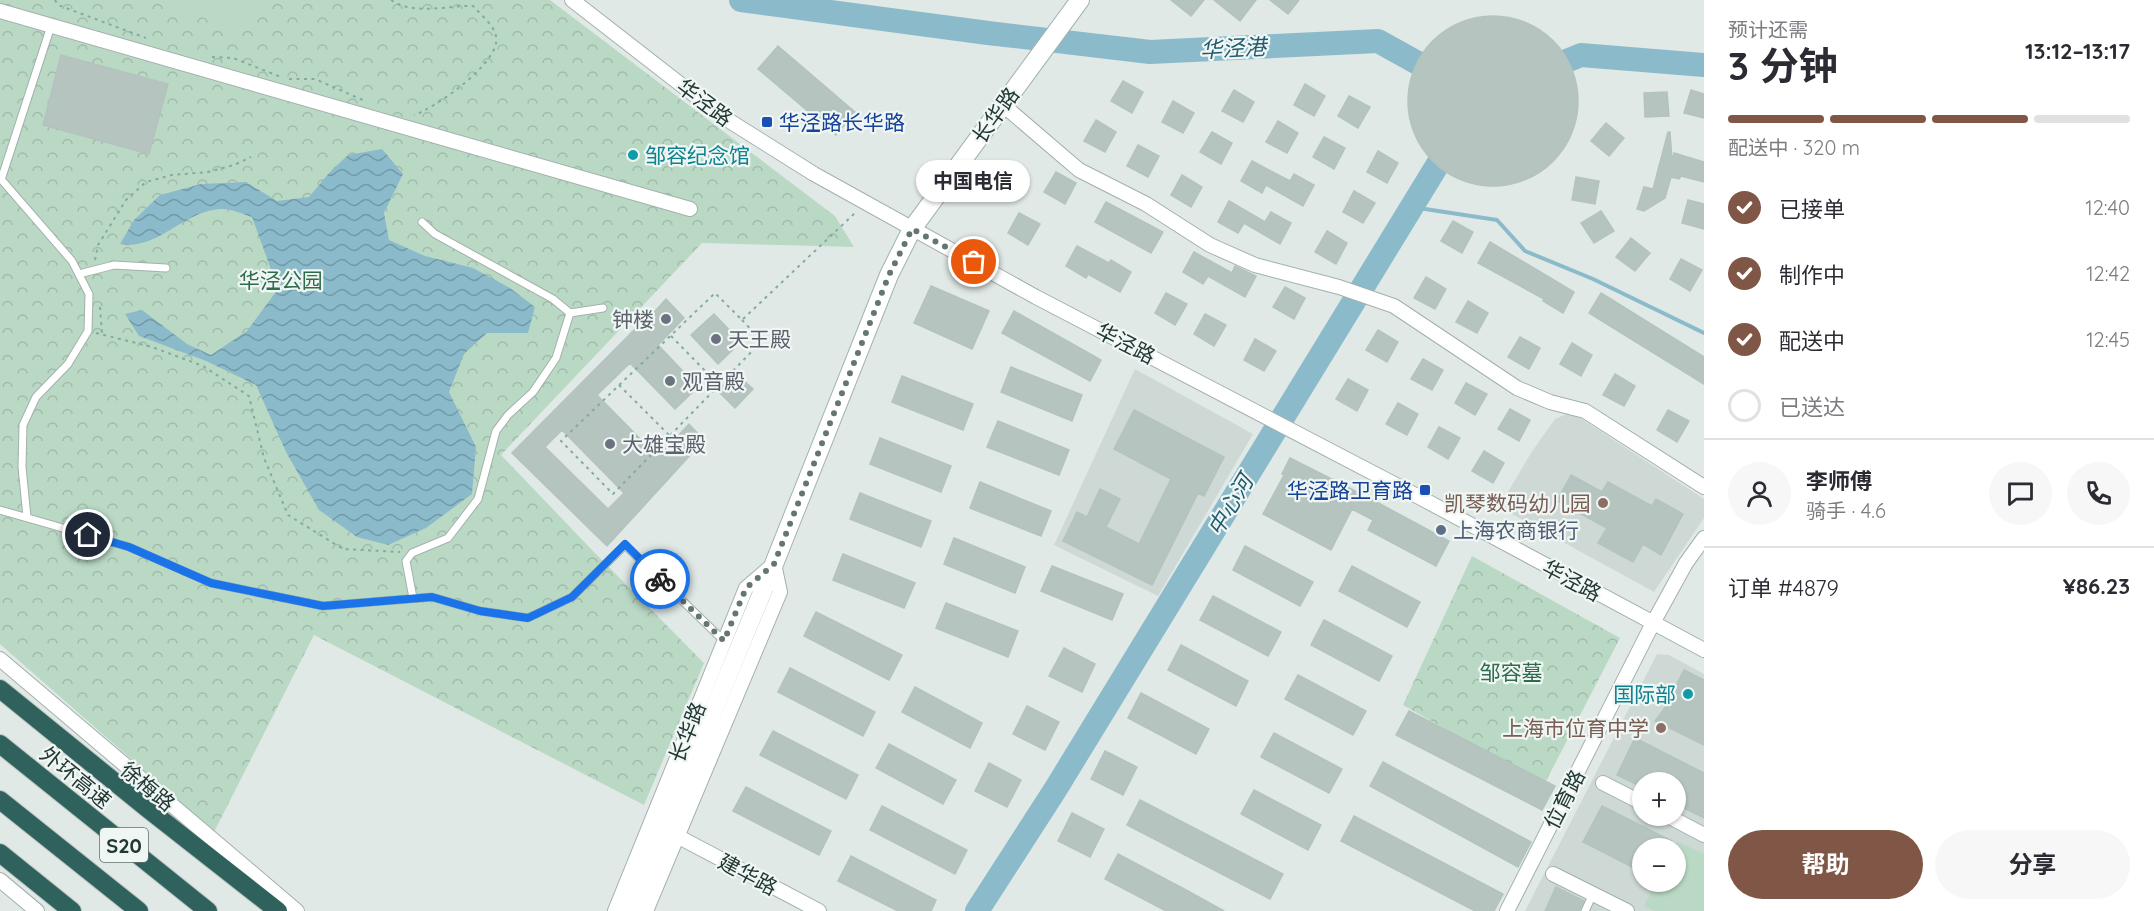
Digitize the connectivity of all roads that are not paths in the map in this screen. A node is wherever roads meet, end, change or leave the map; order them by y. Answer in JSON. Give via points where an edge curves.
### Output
{"nodes":[{"id":1,"x":572,"y":0,"type":"edge"},
{"id":2,"x":1080,"y":0,"type":"edge"},
{"id":3,"x":0,"y":11,"type":"edge"},
{"id":4,"x":51,"y":26,"type":"junction"},
{"id":5,"x":1003,"y":105,"type":"junction"},
{"id":6,"x":1,"y":179,"type":"edge"},
{"id":7,"x":690,"y":209,"type":"dead end"},
{"id":8,"x":422,"y":222,"type":"dead end"},
{"id":9,"x":912,"y":229,"type":"junction"},
{"id":10,"x":166,"y":268,"type":"dead end"},
{"id":11,"x":79,"y":274,"type":"junction"},
{"id":12,"x":603,"y":308,"type":"dead end"},
{"id":13,"x":570,"y":313,"type":"junction"},
{"id":14,"x":1704,"y":487,"type":"edge"},
{"id":15,"x":0,"y":510,"type":"edge"},
{"id":16,"x":27,"y":517,"type":"junction"},
{"id":17,"x":1704,"y":538,"type":"edge"},
{"id":18,"x":774,"y":564,"type":"junction"},
{"id":19,"x":413,"y":598,"type":"junction"},
{"id":20,"x":1653,"y":623,"type":"junction"},
{"id":21,"x":724,"y":641,"type":"junction"},
{"id":22,"x":1704,"y":650,"type":"edge"},
{"id":23,"x":0,"y":659,"type":"edge"},
{"id":24,"x":0,"y":689,"type":"edge"},
{"id":25,"x":0,"y":744,"type":"edge"},
{"id":26,"x":1603,"y":783,"type":"dead end"},
{"id":27,"x":1632,"y":798,"type":"edge"},
{"id":28,"x":7,"y":806,"type":"edge"},
{"id":29,"x":1686,"y":826,"type":"edge"},
{"id":30,"x":1704,"y":835,"type":"edge"},
{"id":31,"x":677,"y":836,"type":"junction"},
{"id":32,"x":0,"y":853,"type":"edge"},
{"id":33,"x":1553,"y":874,"type":"dead end"},
{"id":34,"x":0,"y":880,"type":"edge"},
{"id":35,"x":1593,"y":894,"type":"junction"},
{"id":36,"x":37,"y":911,"type":"edge"},
{"id":37,"x":72,"y":911,"type":"edge"},
{"id":38,"x":139,"y":911,"type":"edge"},
{"id":39,"x":208,"y":911,"type":"edge"},
{"id":40,"x":278,"y":911,"type":"edge"},
{"id":41,"x":297,"y":911,"type":"edge"},
{"id":42,"x":615,"y":911,"type":"edge"},
{"id":43,"x":630,"y":911,"type":"edge"},
{"id":44,"x":646,"y":911,"type":"edge"},
{"id":45,"x":819,"y":911,"type":"edge"},
{"id":46,"x":1507,"y":911,"type":"edge"},
{"id":47,"x":1585,"y":911,"type":"edge"},
{"id":48,"x":1627,"y":911,"type":"edge"}],
"edges":[{"from":1,"to":9,"type":"street","name":"华泾路","via":[[720,115]]},
{"from":2,"to":5,"type":"street","name":"长华路"},
{"from":3,"to":4,"type":"street"},
{"from":4,"to":6,"type":"lane"},
{"from":4,"to":7,"type":"street"},
{"from":5,"to":9,"type":"street","name":"长华路"},
{"from":5,"to":14,"type":"street","via":[[1079,170],[1146,204],[1210,245],[1256,265],[1339,286],[1394,306],[1517,388],[1585,411]]},
{"from":6,"to":11,"type":"lane"},
{"from":8,"to":13,"type":"lane","via":[[435,234],[553,299]]},
{"from":9,"to":18,"type":"street","name":"长华路","via":[[889,275]]},
{"from":9,"to":20,"type":"street","name":"华泾路"},
{"from":10,"to":11,"type":"lane","via":[[114,265]]},
{"from":11,"to":16,"type":"lane","via":[[89,294],[88,331],[68,364],[36,397],[23,425]]},
{"from":12,"to":13,"type":"lane"},
{"from":13,"to":19,"type":"lane","via":[[556,358],[533,392],[495,431],[478,498],[448,538],[412,553],[406,561]]},
{"from":15,"to":16,"type":"lane"},
{"from":16,"to":19,"type":"lane","via":[[129,547],[211,583],[323,606]]},
{"from":17,"to":20,"type":"street","name":"位育路"},
{"from":18,"to":21,"type":"street","name":"长华路","via":[[746,588]]},
{"from":18,"to":31,"type":"street","name":"长华路","via":[[780,592]]},
{"from":18,"to":43,"type":"street","name":"长华路"},
{"from":19,"to":21,"type":"lane","via":[[432,597],[480,611],[528,618],[572,597],[625,544]]},
{"from":20,"to":22,"type":"street","name":"华泾路"},
{"from":20,"to":46,"type":"street","name":"位育路"},
{"from":21,"to":42,"type":"street","name":"长华路"},
{"from":23,"to":41,"type":"street","name":"徐梅路"},
{"from":24,"to":40,"type":"highway"},
{"from":25,"to":39,"type":"highway","name":"外环高速","number":"S20"},
{"from":26,"to":27,"type":"street"},
{"from":28,"to":38,"type":"highway","number":"S20"},
{"from":29,"to":30,"type":"street"},
{"from":31,"to":44,"type":"street","name":"长华路"},
{"from":31,"to":45,"type":"street","name":"建华路"},
{"from":32,"to":37,"type":"highway"},
{"from":33,"to":35,"type":"street"},
{"from":34,"to":36,"type":"street"},
{"from":35,"to":47,"type":"lane"},
{"from":35,"to":48,"type":"street"}]}
